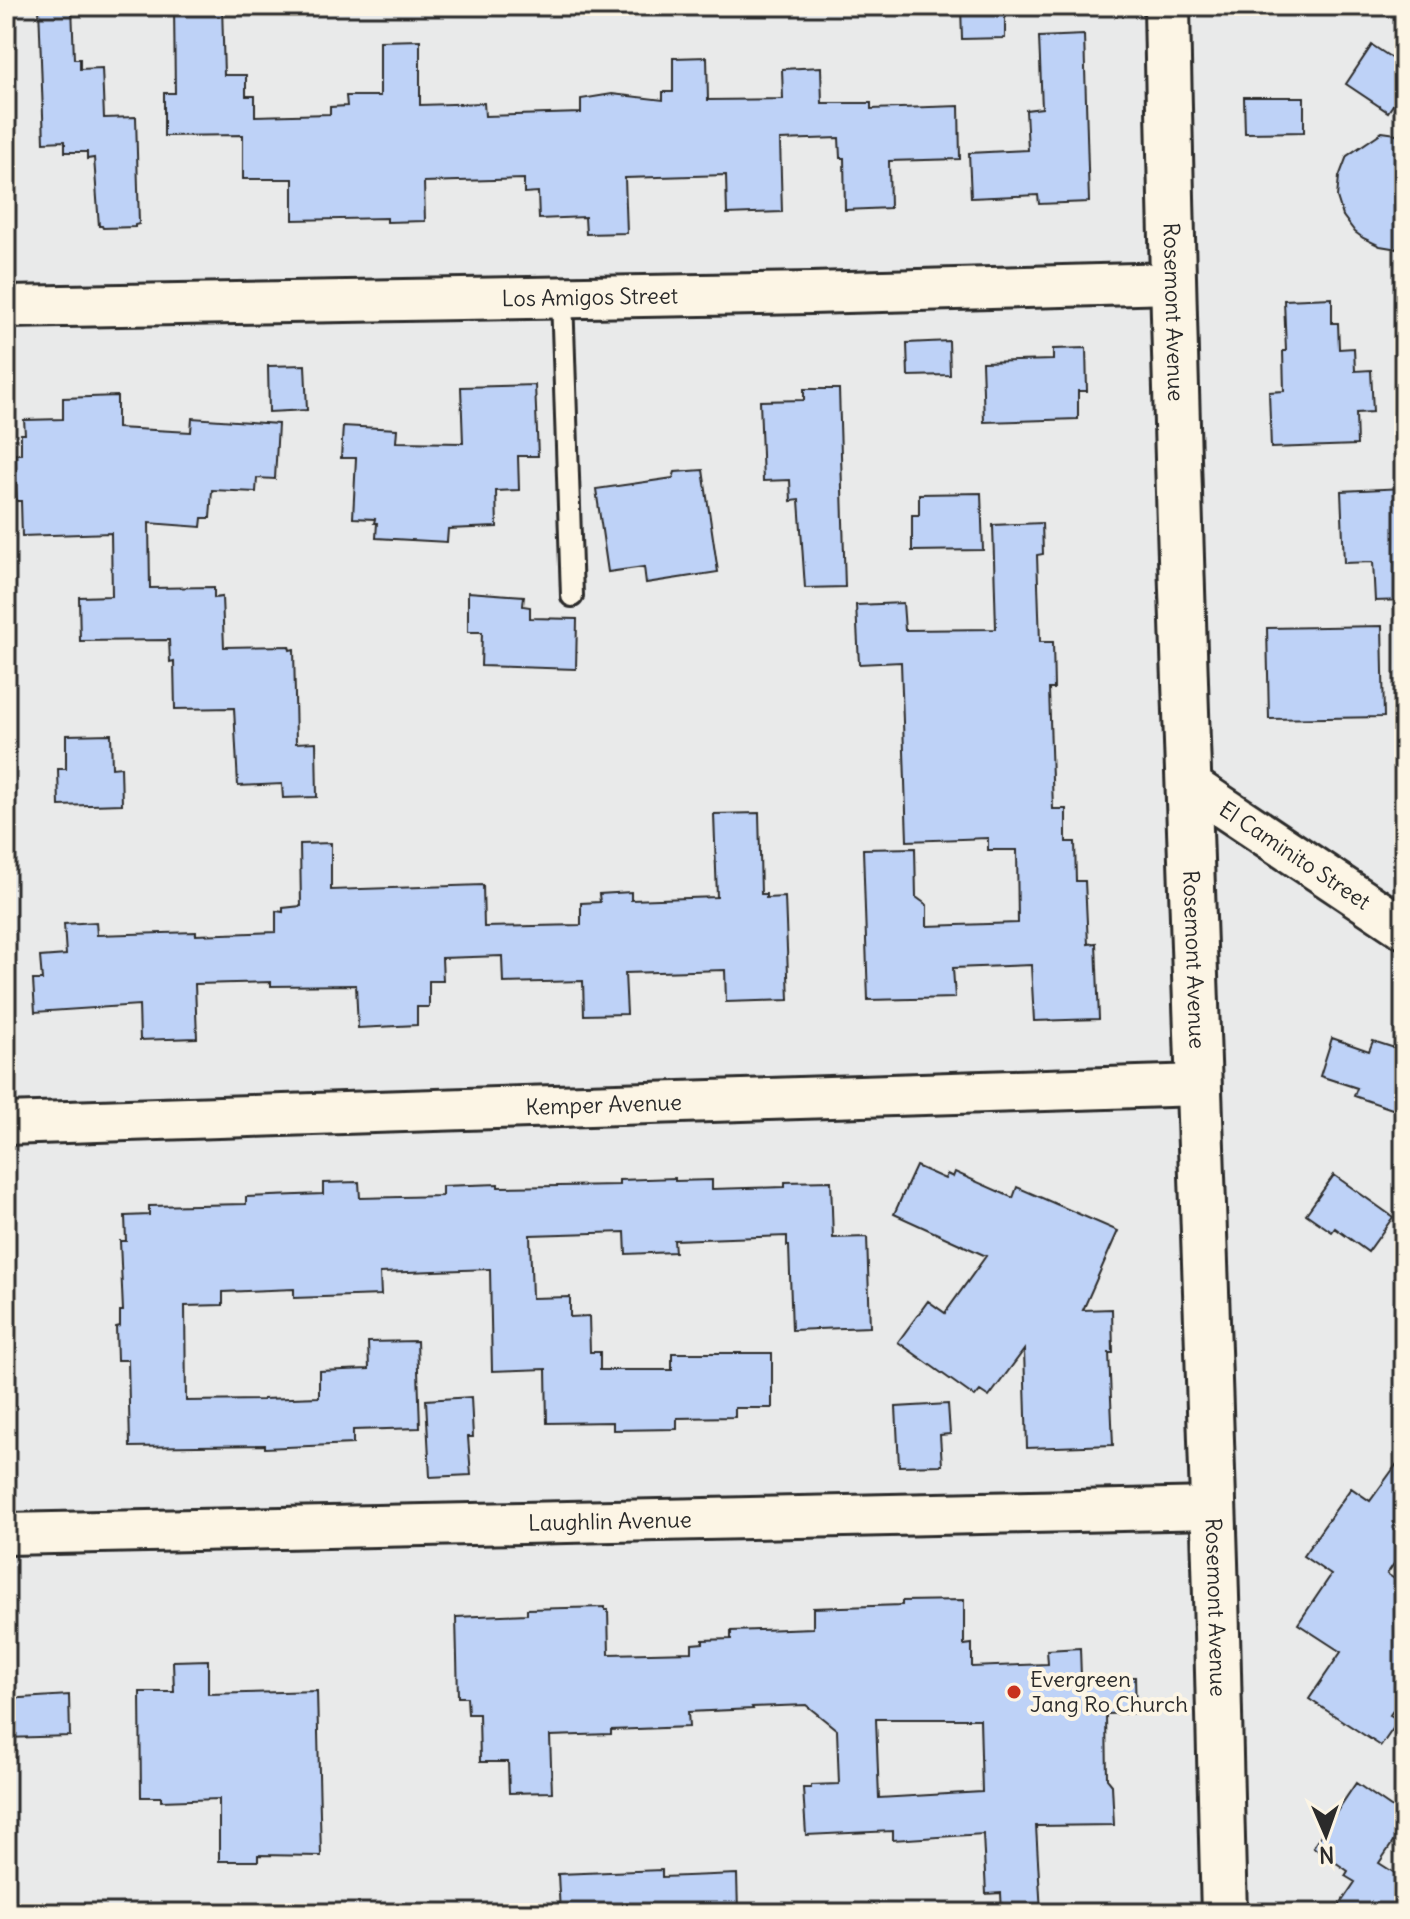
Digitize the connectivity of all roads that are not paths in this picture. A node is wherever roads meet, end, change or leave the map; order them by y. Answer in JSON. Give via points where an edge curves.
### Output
{"nodes":[{"id":1,"x":1167,"y":6,"type":"edge"},
{"id":2,"x":1173,"y":283,"type":"junction"},
{"id":3,"x":562,"y":297,"type":"junction"},
{"id":4,"x":6,"y":307,"type":"edge"},
{"id":5,"x":572,"y":596,"type":"dead end"},
{"id":6,"x":1187,"y":783,"type":"junction"},
{"id":7,"x":1404,"y":928,"type":"edge"},
{"id":8,"x":1199,"y":1085,"type":"junction"},
{"id":9,"x":6,"y":1124,"type":"edge"},
{"id":10,"x":1214,"y":1508,"type":"junction"},
{"id":11,"x":6,"y":1534,"type":"edge"},
{"id":12,"x":1224,"y":1913,"type":"edge"}],
"edges":[{"from":1,"to":2,"type":"street","name":"Rosemont Avenue"},
{"from":2,"to":3,"type":"street","name":"Los Amigos Street"},
{"from":2,"to":6,"type":"street","name":"Rosemont Avenue"},
{"from":3,"to":4,"type":"street","name":"Los Amigos Street"},
{"from":3,"to":5,"type":"lane"},
{"from":6,"to":7,"type":"street","name":"El Caminito Street"},
{"from":6,"to":8,"type":"street","name":"Rosemont Avenue"},
{"from":8,"to":9,"type":"street","name":"Kemper Avenue"},
{"from":8,"to":10,"type":"street","name":"Rosemont Avenue"},
{"from":10,"to":11,"type":"street","name":"Laughlin Avenue"},
{"from":10,"to":12,"type":"street","name":"Rosemont Avenue"}]}
